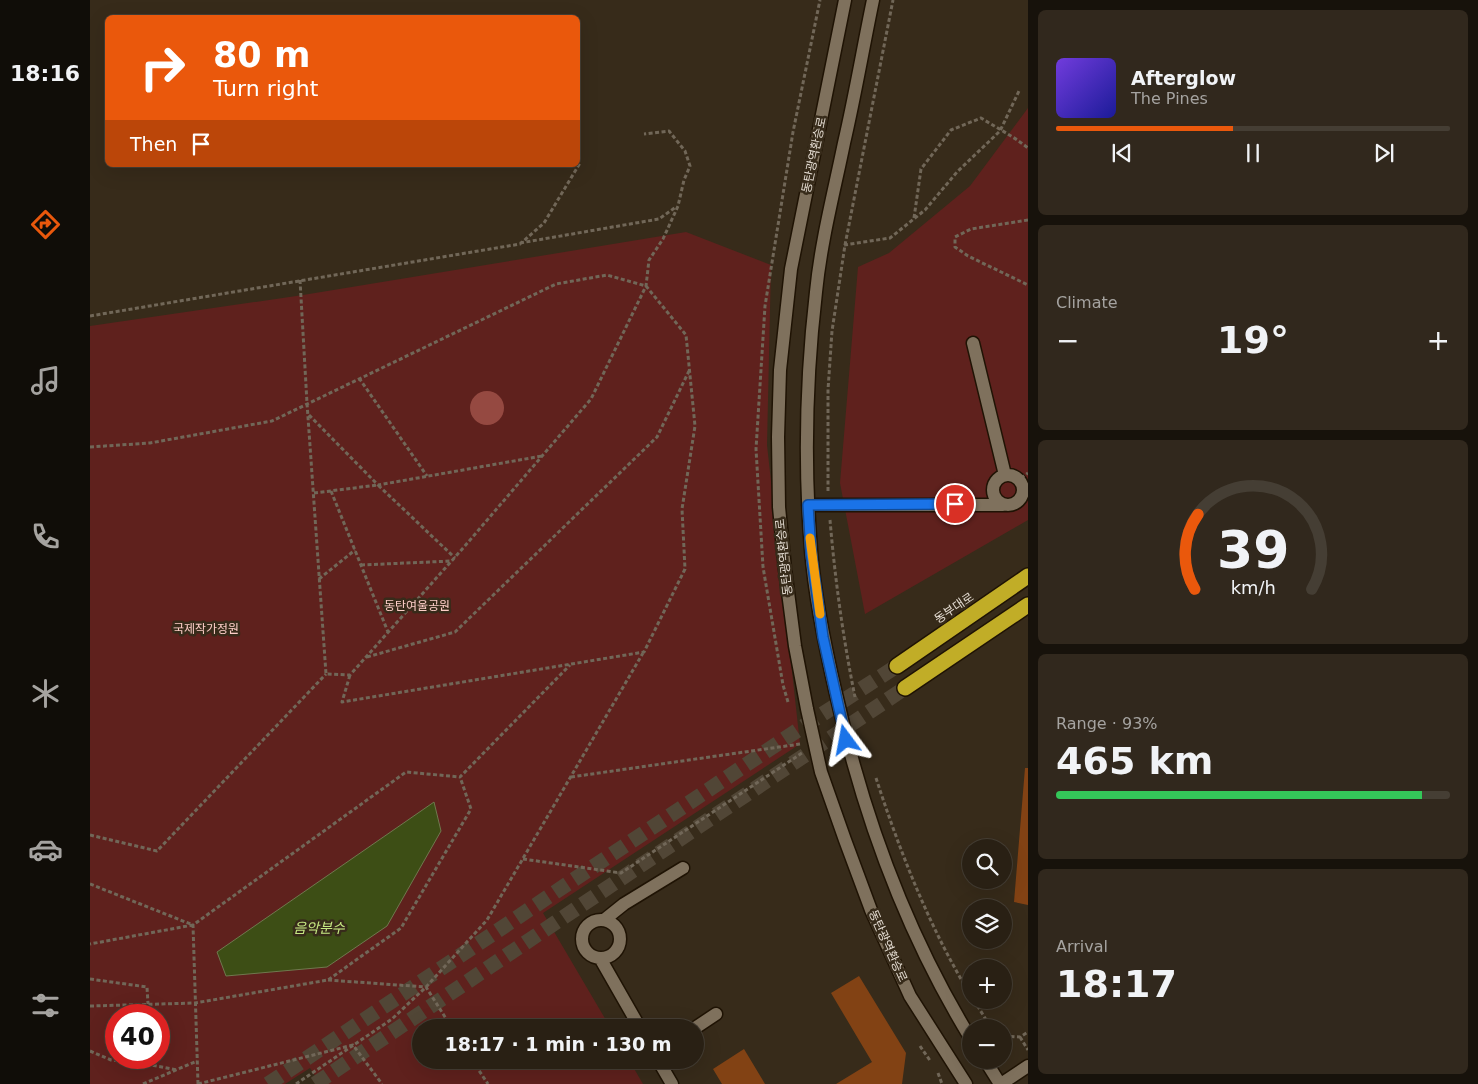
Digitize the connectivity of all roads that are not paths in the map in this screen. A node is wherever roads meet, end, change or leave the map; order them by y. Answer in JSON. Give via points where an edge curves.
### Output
{"nodes":[{"id":1,"x":845,"y":0,"type":"edge"},
{"id":2,"x":873,"y":0,"type":"edge"},
{"id":3,"x":973,"y":343,"type":"dead end"},
{"id":4,"x":1005,"y":475,"type":"junction"},
{"id":5,"x":1024,"y":476,"type":"edge"},
{"id":6,"x":808,"y":505,"type":"junction"},
{"id":7,"x":1003,"y":505,"type":"junction"},
{"id":8,"x":1028,"y":567,"type":"edge"},
{"id":9,"x":1028,"y":576,"type":"edge"},
{"id":10,"x":1028,"y":605,"type":"edge"},
{"id":11,"x":962,"y":621,"type":"junction"},
{"id":12,"x":897,"y":666,"type":"tunnel mouth"},
{"id":13,"x":905,"y":688,"type":"tunnel mouth"},
{"id":14,"x":683,"y":868,"type":"dead end"},
{"id":15,"x":624,"y":904,"type":"junction"},
{"id":16,"x":604,"y":920,"type":"junction"},
{"id":17,"x":618,"y":931,"type":"junction"},
{"id":18,"x":600,"y":958,"type":"junction"},
{"id":19,"x":716,"y":1014,"type":"dead end"},
{"id":20,"x":635,"y":1019,"type":"edge"},
{"id":21,"x":704,"y":1022,"type":"edge"},
{"id":22,"x":962,"y":1023,"type":"edge"},
{"id":23,"x":1028,"y":1066,"type":"edge"},
{"id":24,"x":663,"y":1069,"type":"edge"},
{"id":25,"x":991,"y":1069,"type":"edge"},
{"id":26,"x":672,"y":1084,"type":"edge"},
{"id":27,"x":966,"y":1084,"type":"edge"},
{"id":28,"x":1001,"y":1084,"type":"edge"}],
"edges":[{"from":1,"to":27,"type":"street","name":"동탄광역환승로","via":[[791,269],[780,370],[779,507],[784,569],[795,646],[821,772],[868,901],[910,996]]},
{"from":2,"to":6,"type":"street","via":[[816,288],[806,430]]},
{"from":3,"to":4,"type":"street"},
{"from":4,"to":5,"type":"street"},
{"from":4,"to":7,"type":"street","via":[[996,480],[992,489],[995,499]]},
{"from":5,"to":7,"type":"street","via":[[1021,498],[1013,505]]},
{"from":6,"to":7,"type":"street"},
{"from":6,"to":22,"type":"street","via":[[823,637],[861,791],[924,957]]},
{"from":8,"to":11,"type":"highway"},
{"from":9,"to":11,"type":"highway","name":"동부대로"},
{"from":10,"to":13,"type":"highway"},
{"from":11,"to":12,"type":"highway","name":"동부대로"},
{"from":14,"to":15,"type":"street"},
{"from":15,"to":16,"type":"street"},
{"from":15,"to":17,"type":"street"},
{"from":16,"to":17,"type":"street"},
{"from":16,"to":18,"type":"street","via":[[588,925],[582,936],[588,953]]},
{"from":17,"to":18,"type":"street","via":[[617,950]]},
{"from":18,"to":20,"type":"street"},
{"from":19,"to":21,"type":"street"},
{"from":23,"to":28,"type":"street"},
{"from":24,"to":26,"type":"street"},
{"from":25,"to":28,"type":"street"}]}
